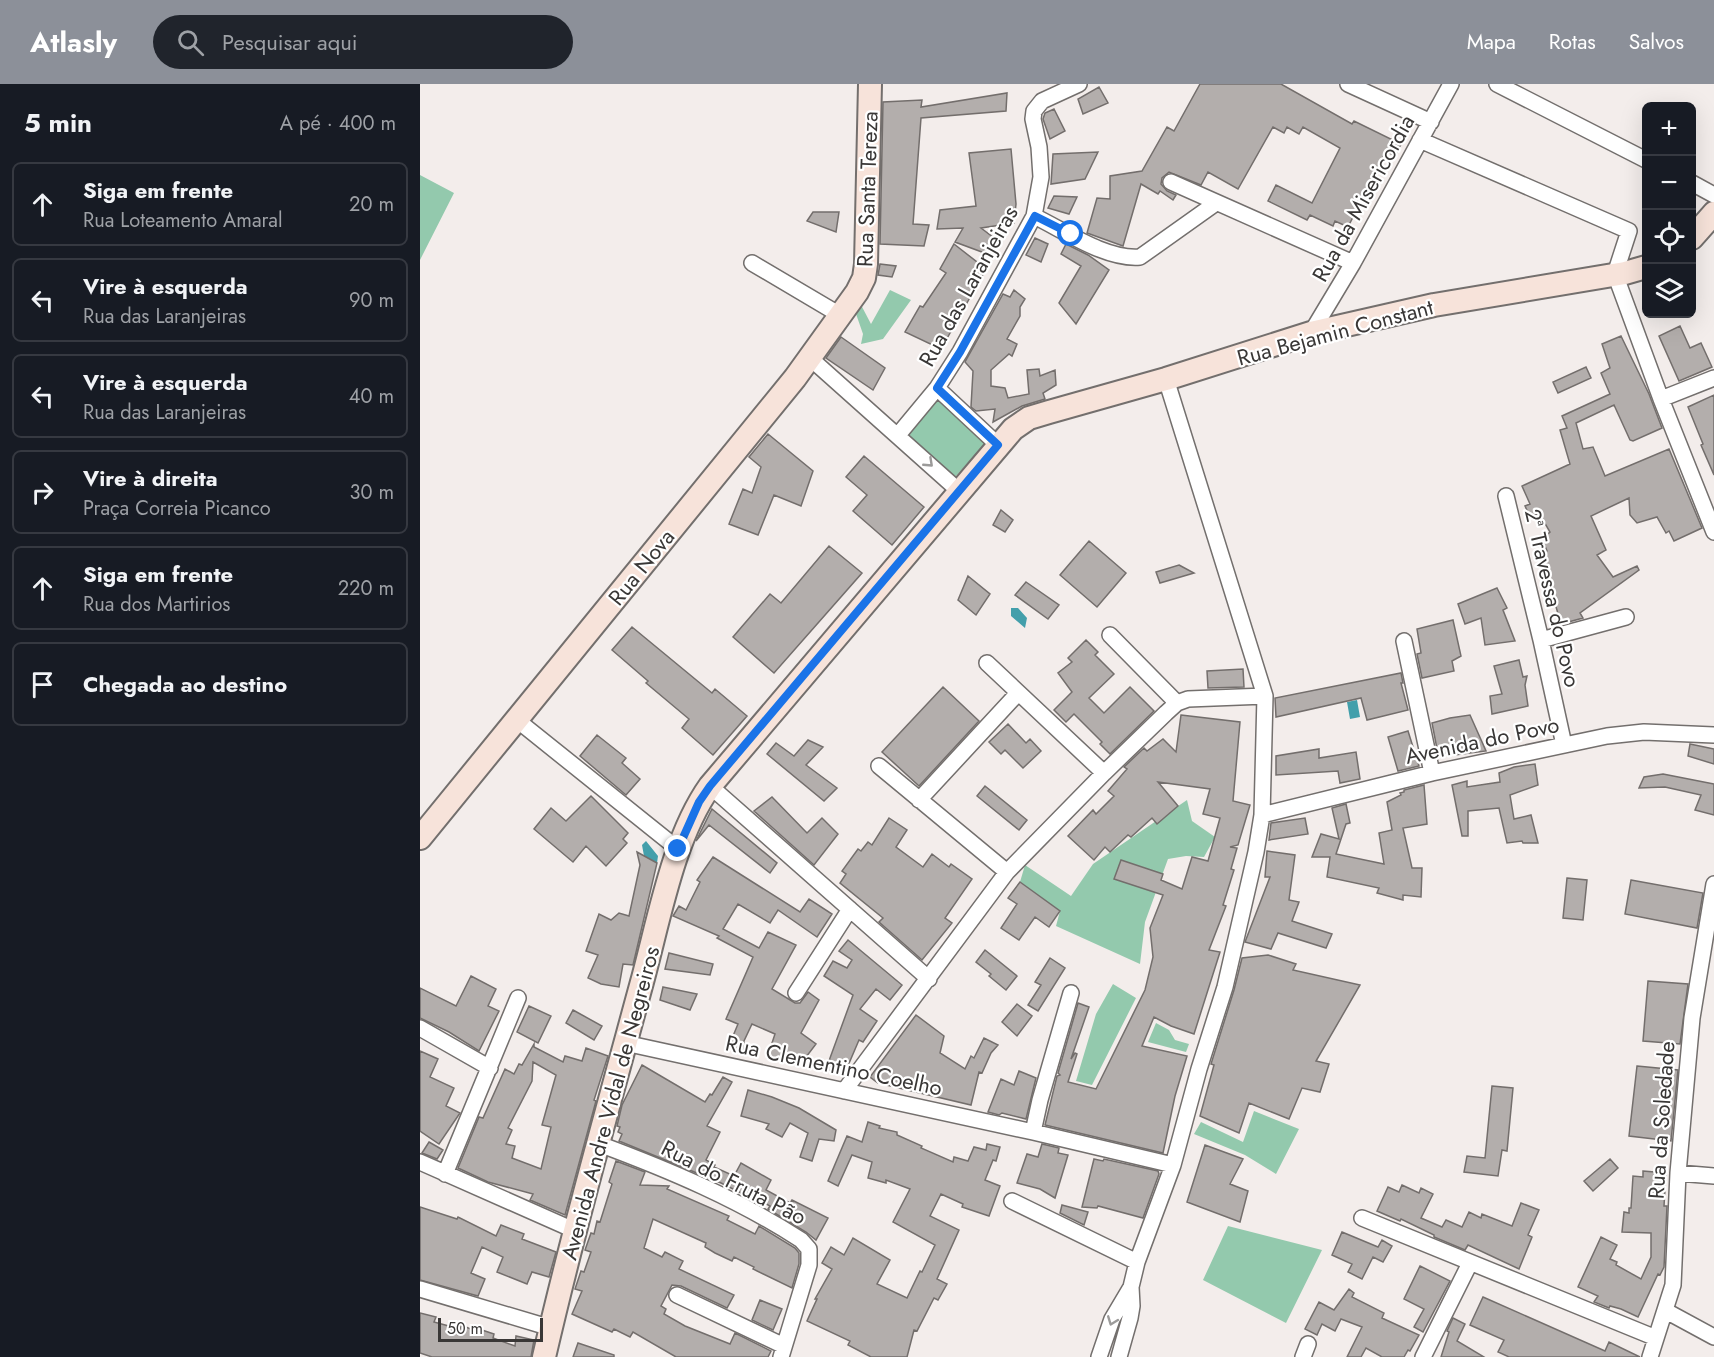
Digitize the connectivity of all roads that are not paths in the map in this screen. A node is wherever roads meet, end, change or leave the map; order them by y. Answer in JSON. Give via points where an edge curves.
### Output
{"nodes":[{"id":1,"x":870,"y":84,"type":"edge"},
{"id":2,"x":1080,"y":84,"type":"edge"},
{"id":3,"x":1348,"y":84,"type":"edge"},
{"id":4,"x":1451,"y":84,"type":"edge"},
{"id":5,"x":1497,"y":84,"type":"edge"},
{"id":6,"x":1431,"y":122,"type":"junction"},
{"id":7,"x":1420,"y":140,"type":"junction"},
{"id":8,"x":1642,"y":157,"type":"edge"},
{"id":9,"x":1171,"y":182,"type":"dead end"},
{"id":10,"x":1696,"y":185,"type":"edge"},
{"id":11,"x":1714,"y":195,"type":"edge"},
{"id":12,"x":1216,"y":203,"type":"junction"},
{"id":13,"x":1714,"y":213,"type":"edge"},
{"id":14,"x":1035,"y":216,"type":"junction"},
{"id":15,"x":1696,"y":233,"type":"edge"},
{"id":16,"x":752,"y":263,"type":"dead end"},
{"id":17,"x":1353,"y":263,"type":"junction"},
{"id":18,"x":1642,"y":268,"type":"edge"},
{"id":19,"x":1615,"y":274,"type":"junction"},
{"id":20,"x":857,"y":292,"type":"joint"},
{"id":21,"x":840,"y":315,"type":"junction"},
{"id":22,"x":1311,"y":333,"type":"junction"},
{"id":23,"x":810,"y":358,"type":"junction"},
{"id":24,"x":1714,"y":378,"type":"edge"},
{"id":25,"x":1166,"y":379,"type":"junction"},
{"id":26,"x":937,"y":388,"type":"junction"},
{"id":27,"x":1661,"y":399,"type":"junction"},
{"id":28,"x":1029,"y":418,"type":"joint"},
{"id":29,"x":898,"y":435,"type":"junction"},
{"id":30,"x":998,"y":445,"type":"junction"},
{"id":31,"x":959,"y":491,"type":"junction"},
{"id":32,"x":1506,"y":496,"type":"dead end"},
{"id":33,"x":1714,"y":532,"type":"edge"},
{"id":34,"x":1626,"y":617,"type":"dead end"},
{"id":35,"x":1110,"y":635,"type":"dead end"},
{"id":36,"x":1541,"y":640,"type":"junction"},
{"id":37,"x":1404,"y":641,"type":"dead end"},
{"id":38,"x":987,"y":663,"type":"dead end"},
{"id":39,"x":1018,"y":693,"type":"junction"},
{"id":40,"x":1265,"y":696,"type":"junction"},
{"id":41,"x":1177,"y":703,"type":"junction"},
{"id":42,"x":517,"y":720,"type":"junction"},
{"id":43,"x":1714,"y":735,"type":"edge"},
{"id":44,"x":1564,"y":745,"type":"junction"},
{"id":45,"x":879,"y":765,"type":"dead end"},
{"id":46,"x":1104,"y":773,"type":"junction"},
{"id":47,"x":1432,"y":773,"type":"junction"},
{"id":48,"x":710,"y":786,"type":"junction"},
{"id":49,"x":919,"y":800,"type":"junction"},
{"id":50,"x":1262,"y":815,"type":"junction"},
{"id":51,"x":420,"y":838,"type":"edge"},
{"id":52,"x":678,"y":849,"type":"junction"},
{"id":53,"x":1008,"y":872,"type":"junction"},
{"id":54,"x":1714,"y":884,"type":"edge"},
{"id":55,"x":850,"y":909,"type":"junction"},
{"id":56,"x":929,"y":979,"type":"junction"},
{"id":57,"x":796,"y":993,"type":"dead end"},
{"id":58,"x":1071,"y":993,"type":"dead end"},
{"id":59,"x":518,"y":998,"type":"dead end"},
{"id":60,"x":420,"y":1028,"type":"edge"},
{"id":61,"x":625,"y":1044,"type":"junction"},
{"id":62,"x":490,"y":1068,"type":"junction"},
{"id":63,"x":844,"y":1091,"type":"junction"},
{"id":64,"x":1033,"y":1132,"type":"junction"},
{"id":65,"x":599,"y":1144,"type":"junction"},
{"id":66,"x":420,"y":1162,"type":"edge"},
{"id":67,"x":1173,"y":1165,"type":"junction"},
{"id":68,"x":1678,"y":1173,"type":"junction"},
{"id":69,"x":445,"y":1174,"type":"junction"},
{"id":70,"x":1714,"y":1176,"type":"edge"},
{"id":71,"x":1012,"y":1201,"type":"dead end"},
{"id":72,"x":1362,"y":1218,"type":"dead end"},
{"id":73,"x":576,"y":1231,"type":"junction"},
{"id":74,"x":1137,"y":1262,"type":"junction"},
{"id":75,"x":1470,"y":1263,"type":"junction"},
{"id":76,"x":1131,"y":1287,"type":"junction"},
{"id":77,"x":420,"y":1289,"type":"edge"},
{"id":78,"x":677,"y":1295,"type":"dead end"},
{"id":79,"x":1666,"y":1311,"type":"junction"},
{"id":80,"x":551,"y":1328,"type":"junction"},
{"id":81,"x":1714,"y":1337,"type":"edge"},
{"id":82,"x":1656,"y":1338,"type":"junction"},
{"id":83,"x":783,"y":1352,"type":"edge"},
{"id":84,"x":544,"y":1357,"type":"edge"},
{"id":85,"x":1099,"y":1357,"type":"edge"},
{"id":86,"x":1119,"y":1357,"type":"edge"},
{"id":87,"x":1423,"y":1357,"type":"edge"},
{"id":88,"x":1650,"y":1357,"type":"edge"}],
"edges":[{"from":1,"to":20,"type":"street","name":"Rua Santa Tereza","via":[[866,264]]},
{"from":2,"to":14,"type":"street","name":"Rua das Laranjeiras","via":[[1042,101],[1034,111],[1041,177]]},
{"from":3,"to":6,"type":"street"},
{"from":4,"to":6,"type":"street","name":"Rua da Misericordia"},
{"from":5,"to":8,"type":"street"},
{"from":6,"to":7,"type":"street","name":"Rua da Misericordia"},
{"from":7,"to":17,"type":"street","name":"Rua da Misericordia"},
{"from":7,"to":19,"type":"street","via":[[1629,231]]},
{"from":9,"to":12,"type":"street"},
{"from":10,"to":11,"type":"street"},
{"from":12,"to":14,"type":"street","via":[[1140,257],[1108,253]]},
{"from":12,"to":17,"type":"street"},
{"from":13,"to":15,"type":"street"},
{"from":14,"to":26,"type":"street","name":"Rua das Laranjeiras"},
{"from":16,"to":21,"type":"street"},
{"from":17,"to":22,"type":"street","name":"Rua da Misericordia"},
{"from":18,"to":19,"type":"street","name":"Rua Bejamin Constant"},
{"from":19,"to":22,"type":"street","name":"Rua Bejamin Constant","via":[[1434,305]]},
{"from":19,"to":27,"type":"street"},
{"from":20,"to":21,"type":"street","name":"Rua Nova"},
{"from":21,"to":23,"type":"street","name":"Rua Nova"},
{"from":22,"to":25,"type":"street","name":"Rua Bejamin Constant"},
{"from":23,"to":29,"type":"street"},
{"from":23,"to":42,"type":"street","name":"Rua Nova"},
{"from":24,"to":27,"type":"street"},
{"from":25,"to":28,"type":"street","name":"Rua Bejamin Constant"},
{"from":25,"to":40,"type":"street"},
{"from":26,"to":29,"type":"street"},
{"from":26,"to":30,"type":"street","name":"Rua das Laranjeiras"},
{"from":27,"to":33,"type":"street"},
{"from":28,"to":30,"type":"street","name":"Avenida Andre Vidal de Negreiros"},
{"from":29,"to":31,"type":"street","one_way":true},
{"from":30,"to":31,"type":"street","name":"Avenida Andre Vidal de Negreiros"},
{"from":31,"to":48,"type":"street","name":"Avenida Andre Vidal de Negreiros"},
{"from":32,"to":36,"type":"street","name":"2ª Travessa do Povo"},
{"from":34,"to":36,"type":"street"},
{"from":35,"to":41,"type":"street"},
{"from":36,"to":44,"type":"street","name":"2ª Travessa do Povo"},
{"from":37,"to":47,"type":"street"},
{"from":38,"to":39,"type":"street"},
{"from":39,"to":46,"type":"street"},
{"from":39,"to":49,"type":"street"},
{"from":40,"to":41,"type":"street","via":[[1188,699]]},
{"from":40,"to":50,"type":"street"},
{"from":41,"to":46,"type":"street"},
{"from":42,"to":51,"type":"street","name":"Rua Nova"},
{"from":42,"to":52,"type":"street"},
{"from":43,"to":44,"type":"street","name":"Avenida do Povo","via":[[1644,732]]},
{"from":44,"to":47,"type":"street","name":"Avenida do Povo"},
{"from":45,"to":49,"type":"street"},
{"from":46,"to":53,"type":"street"},
{"from":47,"to":50,"type":"street","name":"Avenida do Povo"},
{"from":48,"to":52,"type":"street","name":"Avenida Andre Vidal de Negreiros"},
{"from":48,"to":55,"type":"street"},
{"from":49,"to":53,"type":"street"},
{"from":50,"to":67,"type":"street","via":[[1225,987]]},
{"from":52,"to":61,"type":"street","name":"Avenida Andre Vidal de Negreiros"},
{"from":53,"to":56,"type":"street"},
{"from":54,"to":68,"type":"street","name":"Rua da Soledade","via":[[1692,1018]]},
{"from":55,"to":56,"type":"street"},
{"from":55,"to":57,"type":"street"},
{"from":56,"to":63,"type":"street"},
{"from":58,"to":64,"type":"street"},
{"from":59,"to":62,"type":"street"},
{"from":60,"to":62,"type":"street"},
{"from":61,"to":63,"type":"street","name":"Rua Clementino Coelho"},
{"from":61,"to":65,"type":"street","name":"Avenida Andre Vidal de Negreiros"},
{"from":62,"to":69,"type":"street"},
{"from":63,"to":64,"type":"street","name":"Rua Clementino Coelho"},
{"from":64,"to":67,"type":"street","name":"Rua Clementino Coelho"},
{"from":65,"to":73,"type":"street","name":"Avenida Andre Vidal de Negreiros"},
{"from":65,"to":83,"type":"street","name":"Rua do Fruta Pão","via":[[690,1181],[782,1227],[809,1249]]},
{"from":66,"to":69,"type":"street"},
{"from":67,"to":74,"type":"street"},
{"from":68,"to":70,"type":"street"},
{"from":68,"to":79,"type":"street","name":"Rua da Soledade","via":[[1673,1285]]},
{"from":69,"to":73,"type":"street"},
{"from":71,"to":74,"type":"street"},
{"from":72,"to":75,"type":"street"},
{"from":73,"to":80,"type":"street","name":"Avenida Andre Vidal de Negreiros"},
{"from":74,"to":76,"type":"street"},
{"from":75,"to":82,"type":"street"},
{"from":75,"to":87,"type":"street"},
{"from":76,"to":85,"type":"street","one_way":true,"via":[[1112,1319]]},
{"from":76,"to":86,"type":"street","via":[[1130,1318]]},
{"from":77,"to":80,"type":"street"},
{"from":78,"to":83,"type":"street"},
{"from":79,"to":81,"type":"street"},
{"from":79,"to":82,"type":"street","name":"Rua da Soledade"},
{"from":80,"to":84,"type":"street","name":"Avenida Andre Vidal de Negreiros"},
{"from":82,"to":88,"type":"street","name":"Rua da Soledade"}]}
